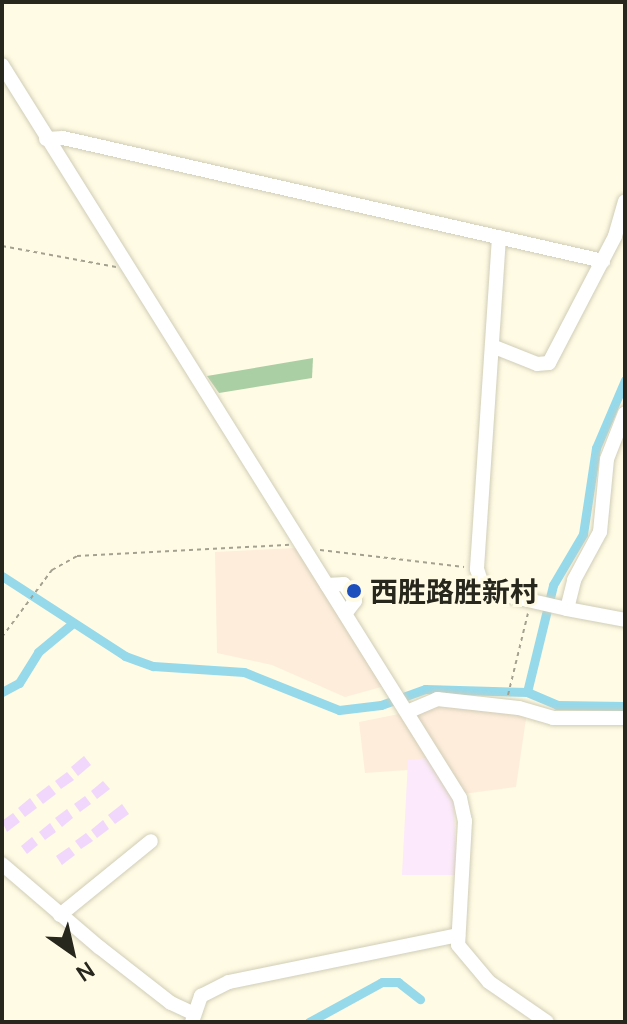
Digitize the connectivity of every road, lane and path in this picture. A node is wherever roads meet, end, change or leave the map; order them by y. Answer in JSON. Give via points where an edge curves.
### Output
{"nodes":[{"id":1,"x":2,"y":65,"type":"edge"},
{"id":2,"x":46,"y":139,"type":"junction"},
{"id":3,"x":625,"y":201,"type":"edge"},
{"id":4,"x":499,"y":237,"type":"junction"},
{"id":5,"x":2,"y":246,"type":"edge"},
{"id":6,"x":603,"y":261,"type":"junction"},
{"id":7,"x":124,"y":263,"type":"junction"},
{"id":8,"x":492,"y":346,"type":"junction"},
{"id":9,"x":625,"y":413,"type":"edge"},
{"id":10,"x":303,"y":547,"type":"junction"},
{"id":11,"x":477,"y":569,"type":"junction"},
{"id":12,"x":533,"y":602,"type":"junction"},
{"id":13,"x":564,"y":609,"type":"junction"},
{"id":14,"x":625,"y":620,"type":"edge"},
{"id":15,"x":2,"y":637,"type":"edge"},
{"id":16,"x":508,"y":697,"type":"dead end"},
{"id":17,"x":406,"y":710,"type":"junction"},
{"id":18,"x":625,"y":718,"type":"edge"},
{"id":19,"x":151,"y":841,"type":"dead end"},
{"id":20,"x":2,"y":864,"type":"edge"},
{"id":21,"x":60,"y":915,"type":"junction"},
{"id":22,"x":458,"y":935,"type":"junction"},
{"id":23,"x":192,"y":1018,"type":"edge"},
{"id":24,"x":547,"y":1022,"type":"edge"}],
"edges":[{"from":1,"to":2,"type":"street"},
{"from":2,"to":4,"type":"street","via":[[63,138]]},
{"from":2,"to":7,"type":"street"},
{"from":3,"to":6,"type":"street"},
{"from":4,"to":6,"type":"street"},
{"from":4,"to":8,"type":"street"},
{"from":5,"to":7,"type":"path","via":[[107,269]]},
{"from":6,"to":8,"type":"street","via":[[549,363],[537,364]]},
{"from":7,"to":10,"type":"street"},
{"from":8,"to":11,"type":"street"},
{"from":9,"to":13,"type":"street","via":[[607,459],[600,532]]},
{"from":10,"to":11,"type":"path"},
{"from":10,"to":15,"type":"path","via":[[77,556],[45,581]]},
{"from":10,"to":17,"type":"street"},
{"from":11,"to":12,"type":"street","via":[[484,590]]},
{"from":12,"to":13,"type":"street"},
{"from":12,"to":16,"type":"path"},
{"from":13,"to":14,"type":"street"},
{"from":17,"to":18,"type":"street","via":[[437,699],[519,708],[553,718]]},
{"from":17,"to":22,"type":"street","via":[[465,810]]},
{"from":19,"to":21,"type":"street"},
{"from":20,"to":21,"type":"street"},
{"from":21,"to":23,"type":"street"},
{"from":22,"to":23,"type":"street","via":[[229,982],[201,996]]},
{"from":22,"to":24,"type":"street","via":[[458,945],[489,982]]}]}
